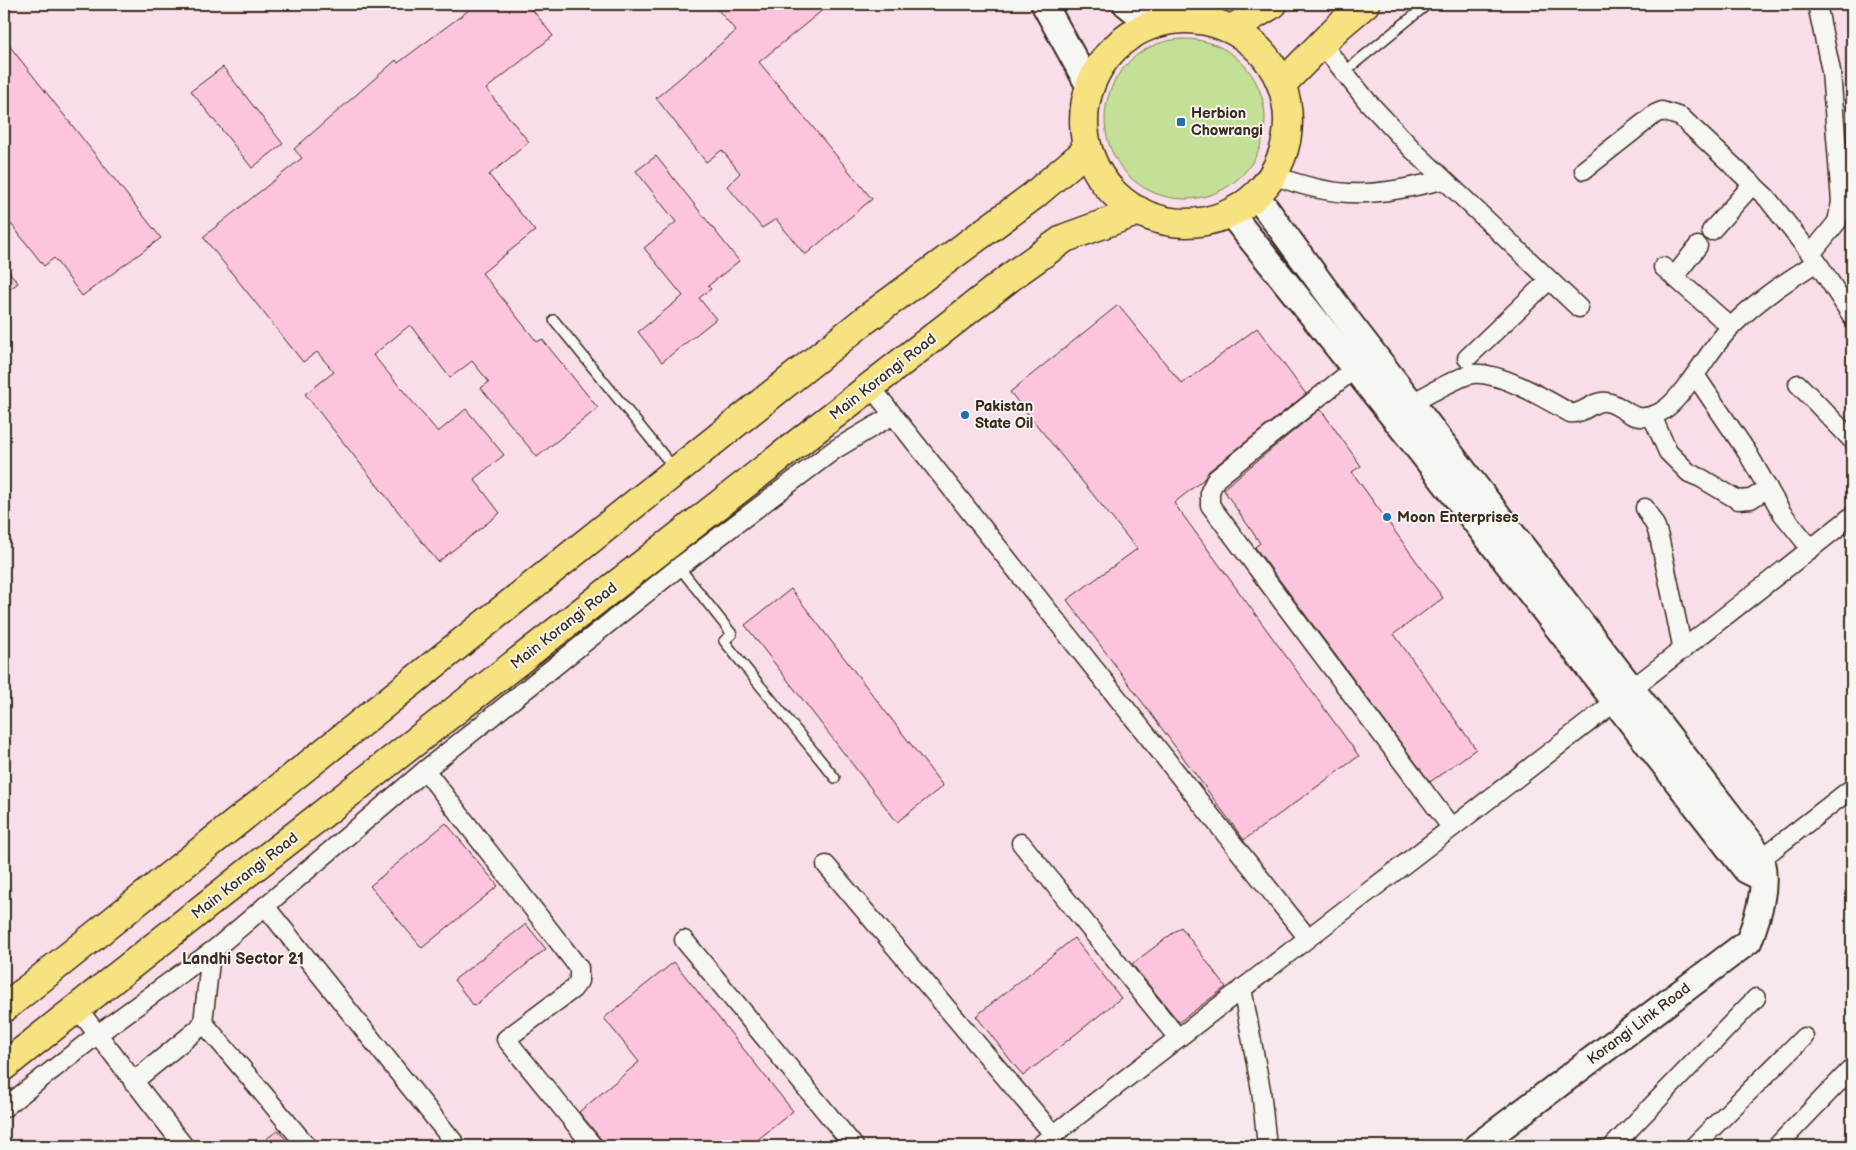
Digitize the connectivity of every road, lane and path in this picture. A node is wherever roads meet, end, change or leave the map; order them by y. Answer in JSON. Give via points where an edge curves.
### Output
{"nodes":[{"id":1,"x":1044,"y":4,"type":"edge"},
{"id":2,"x":1126,"y":4,"type":"edge"},
{"id":3,"x":1273,"y":4,"type":"edge"},
{"id":4,"x":1365,"y":4,"type":"edge"},
{"id":5,"x":1428,"y":4,"type":"edge"},
{"id":6,"x":1817,"y":4,"type":"edge"},
{"id":7,"x":1242,"y":18,"type":"edge"},
{"id":8,"x":1151,"y":24,"type":"junction"},
{"id":9,"x":1322,"y":44,"type":"junction"},
{"id":10,"x":1344,"y":72,"type":"junction"},
{"id":11,"x":1282,"y":84,"type":"junction"},
{"id":12,"x":1089,"y":86,"type":"junction"},
{"id":13,"x":1088,"y":150,"type":"junction"},
{"id":14,"x":1584,"y":170,"type":"dead end"},
{"id":15,"x":1443,"y":180,"type":"junction"},
{"id":16,"x":1753,"y":184,"type":"junction"},
{"id":17,"x":1265,"y":185,"type":"junction"},
{"id":18,"x":1139,"y":211,"type":"junction"},
{"id":19,"x":1231,"y":214,"type":"junction"},
{"id":20,"x":1711,"y":231,"type":"dead end"},
{"id":21,"x":1698,"y":246,"type":"dead end"},
{"id":22,"x":1814,"y":258,"type":"junction"},
{"id":23,"x":1548,"y":281,"type":"junction"},
{"id":24,"x":1579,"y":308,"type":"dead end"},
{"id":25,"x":1852,"y":316,"type":"edge"},
{"id":26,"x":554,"y":320,"type":"dead end"},
{"id":27,"x":1731,"y":327,"type":"junction"},
{"id":28,"x":1467,"y":358,"type":"dead end"},
{"id":29,"x":1354,"y":368,"type":"junction"},
{"id":30,"x":1695,"y":375,"type":"junction"},
{"id":31,"x":1798,"y":384,"type":"dead end"},
{"id":32,"x":871,"y":387,"type":"junction"},
{"id":33,"x":1413,"y":402,"type":"junction"},
{"id":34,"x":893,"y":415,"type":"junction"},
{"id":35,"x":1652,"y":416,"type":"junction"},
{"id":36,"x":1852,"y":440,"type":"edge"},
{"id":37,"x":676,"y":470,"type":"junction"},
{"id":38,"x":1768,"y":488,"type":"junction"},
{"id":39,"x":1645,"y":508,"type":"dead end"},
{"id":40,"x":1852,"y":516,"type":"edge"},
{"id":41,"x":1811,"y":549,"type":"junction"},
{"id":42,"x":679,"y":567,"type":"junction"},
{"id":43,"x":1683,"y":650,"type":"junction"},
{"id":44,"x":1625,"y":696,"type":"junction"},
{"id":45,"x":426,"y":770,"type":"junction"},
{"id":46,"x":835,"y":778,"type":"dead end"},
{"id":47,"x":1852,"y":788,"type":"edge"},
{"id":48,"x":1451,"y":827,"type":"junction"},
{"id":49,"x":1021,"y":843,"type":"dead end"},
{"id":50,"x":826,"y":865,"type":"dead end"},
{"id":51,"x":1756,"y":869,"type":"junction"},
{"id":52,"x":265,"y":906,"type":"junction"},
{"id":53,"x":1307,"y":937,"type":"junction"},
{"id":54,"x":684,"y":940,"type":"dead end"},
{"id":55,"x":216,"y":948,"type":"junction"},
{"id":56,"x":1242,"y":988,"type":"junction"},
{"id":57,"x":1756,"y":998,"type":"dead end"},
{"id":58,"x":4,"y":1008,"type":"edge"},
{"id":59,"x":78,"y":1009,"type":"junction"},
{"id":60,"x":203,"y":1022,"type":"junction"},
{"id":61,"x":98,"y":1034,"type":"junction"},
{"id":62,"x":1804,"y":1037,"type":"dead end"},
{"id":63,"x":1178,"y":1038,"type":"junction"},
{"id":64,"x":4,"y":1066,"type":"edge"},
{"id":65,"x":1852,"y":1068,"type":"edge"},
{"id":66,"x":133,"y":1082,"type":"junction"},
{"id":67,"x":4,"y":1108,"type":"edge"},
{"id":68,"x":1054,"y":1135,"type":"junction"},
{"id":69,"x":1784,"y":1144,"type":"edge"},
{"id":70,"x":184,"y":1146,"type":"edge"},
{"id":71,"x":307,"y":1146,"type":"edge"},
{"id":72,"x":457,"y":1146,"type":"edge"},
{"id":73,"x":593,"y":1146,"type":"edge"},
{"id":74,"x":854,"y":1146,"type":"edge"},
{"id":75,"x":1039,"y":1146,"type":"edge"},
{"id":76,"x":1267,"y":1146,"type":"edge"},
{"id":77,"x":1476,"y":1146,"type":"edge"},
{"id":78,"x":1613,"y":1146,"type":"edge"},
{"id":79,"x":1694,"y":1146,"type":"edge"}],
"edges":[{"from":1,"to":12,"type":"main road"},
{"from":2,"to":8,"type":"main road"},
{"from":3,"to":7,"type":"main road"},
{"from":4,"to":9,"type":"main road"},
{"from":5,"to":10,"type":"lane"},
{"from":6,"to":22,"type":"street","via":[[1831,71],[1841,202],[1837,222]]},
{"from":7,"to":8,"type":"main road","via":[[1192,18]]},
{"from":7,"to":11,"type":"main road"},
{"from":8,"to":12,"type":"main road","via":[[1113,48]]},
{"from":9,"to":10,"type":"street"},
{"from":9,"to":11,"type":"main road"},
{"from":10,"to":15,"type":"street","via":[[1367,101]]},
{"from":11,"to":17,"type":"main road","via":[[1289,118],[1283,153]]},
{"from":12,"to":13,"type":"main road","via":[[1084,107]]},
{"from":13,"to":18,"type":"main road","via":[[1095,169],[1107,186]]},
{"from":13,"to":37,"type":"main road","via":[[1033,196],[865,320]]},
{"from":14,"to":16,"type":"street","via":[[1662,111],[1681,117]]},
{"from":15,"to":17,"type":"street","via":[[1395,191],[1350,195],[1303,186]]},
{"from":15,"to":23,"type":"street"},
{"from":16,"to":20,"type":"street"},
{"from":16,"to":22,"type":"street"},
{"from":17,"to":19,"type":"main road"},
{"from":17,"to":33,"type":"main road","via":[[1350,322]]},
{"from":18,"to":19,"type":"main road","via":[[1163,220],[1190,222]]},
{"from":18,"to":32,"type":"main road","name":"Main Korangi Road","via":[[1065,238]]},
{"from":19,"to":29,"type":"main road"},
{"from":21,"to":27,"type":"street","via":[[1668,272]]},
{"from":22,"to":25,"type":"street"},
{"from":22,"to":27,"type":"street"},
{"from":23,"to":24,"type":"street"},
{"from":23,"to":28,"type":"street"},
{"from":26,"to":37,"type":"lane"},
{"from":27,"to":30,"type":"street"},
{"from":29,"to":44,"type":"main road"},
{"from":29,"to":48,"type":"street","via":[[1216,479],[1210,491],[1210,505]]},
{"from":30,"to":35,"type":"street","via":[[1677,398]]},
{"from":30,"to":38,"type":"street"},
{"from":31,"to":36,"type":"street"},
{"from":32,"to":34,"type":"street"},
{"from":32,"to":59,"type":"main road","name":"Main Korangi Road","via":[[256,866]]},
{"from":33,"to":35,"type":"street","via":[[1470,374],[1486,374],[1570,414],[1606,402],[1629,415]]},
{"from":33,"to":44,"type":"main road"},
{"from":34,"to":42,"type":"street","via":[[834,450]]},
{"from":34,"to":53,"type":"street"},
{"from":35,"to":38,"type":"street","via":[[1668,452],[1688,473],[1738,500],[1751,499]]},
{"from":37,"to":58,"type":"main road"},
{"from":38,"to":41,"type":"street"},
{"from":39,"to":43,"type":"street","via":[[1656,526]]},
{"from":40,"to":41,"type":"street"},
{"from":41,"to":43,"type":"street"},
{"from":42,"to":45,"type":"street"},
{"from":42,"to":46,"type":"lane","via":[[732,634],[724,641]]},
{"from":43,"to":44,"type":"street"},
{"from":44,"to":48,"type":"street"},
{"from":44,"to":51,"type":"main road"},
{"from":45,"to":52,"type":"street"},
{"from":45,"to":73,"type":"street","via":[[579,968],[579,981],[573,989],[506,1039]]},
{"from":47,"to":51,"type":"street"},
{"from":48,"to":53,"type":"street"},
{"from":49,"to":63,"type":"street"},
{"from":50,"to":68,"type":"street"},
{"from":51,"to":77,"type":"main road","name":"Korangi Link Road","via":[[1760,913],[1749,941]]},
{"from":52,"to":55,"type":"street"},
{"from":52,"to":72,"type":"street"},
{"from":53,"to":56,"type":"street"},
{"from":54,"to":74,"type":"street"},
{"from":55,"to":60,"type":"street","via":[[208,970]]},
{"from":55,"to":61,"type":"street"},
{"from":56,"to":63,"type":"street"},
{"from":56,"to":76,"type":"street","via":[[1261,1090]]},
{"from":57,"to":78,"type":"street"},
{"from":59,"to":61,"type":"street"},
{"from":59,"to":64,"type":"main road","name":"Main Korangi Road"},
{"from":60,"to":66,"type":"street"},
{"from":60,"to":71,"type":"street"},
{"from":61,"to":66,"type":"street"},
{"from":61,"to":67,"type":"street"},
{"from":62,"to":79,"type":"street"},
{"from":63,"to":68,"type":"street"},
{"from":65,"to":69,"type":"street"},
{"from":66,"to":70,"type":"street"},
{"from":68,"to":75,"type":"street"}]}
